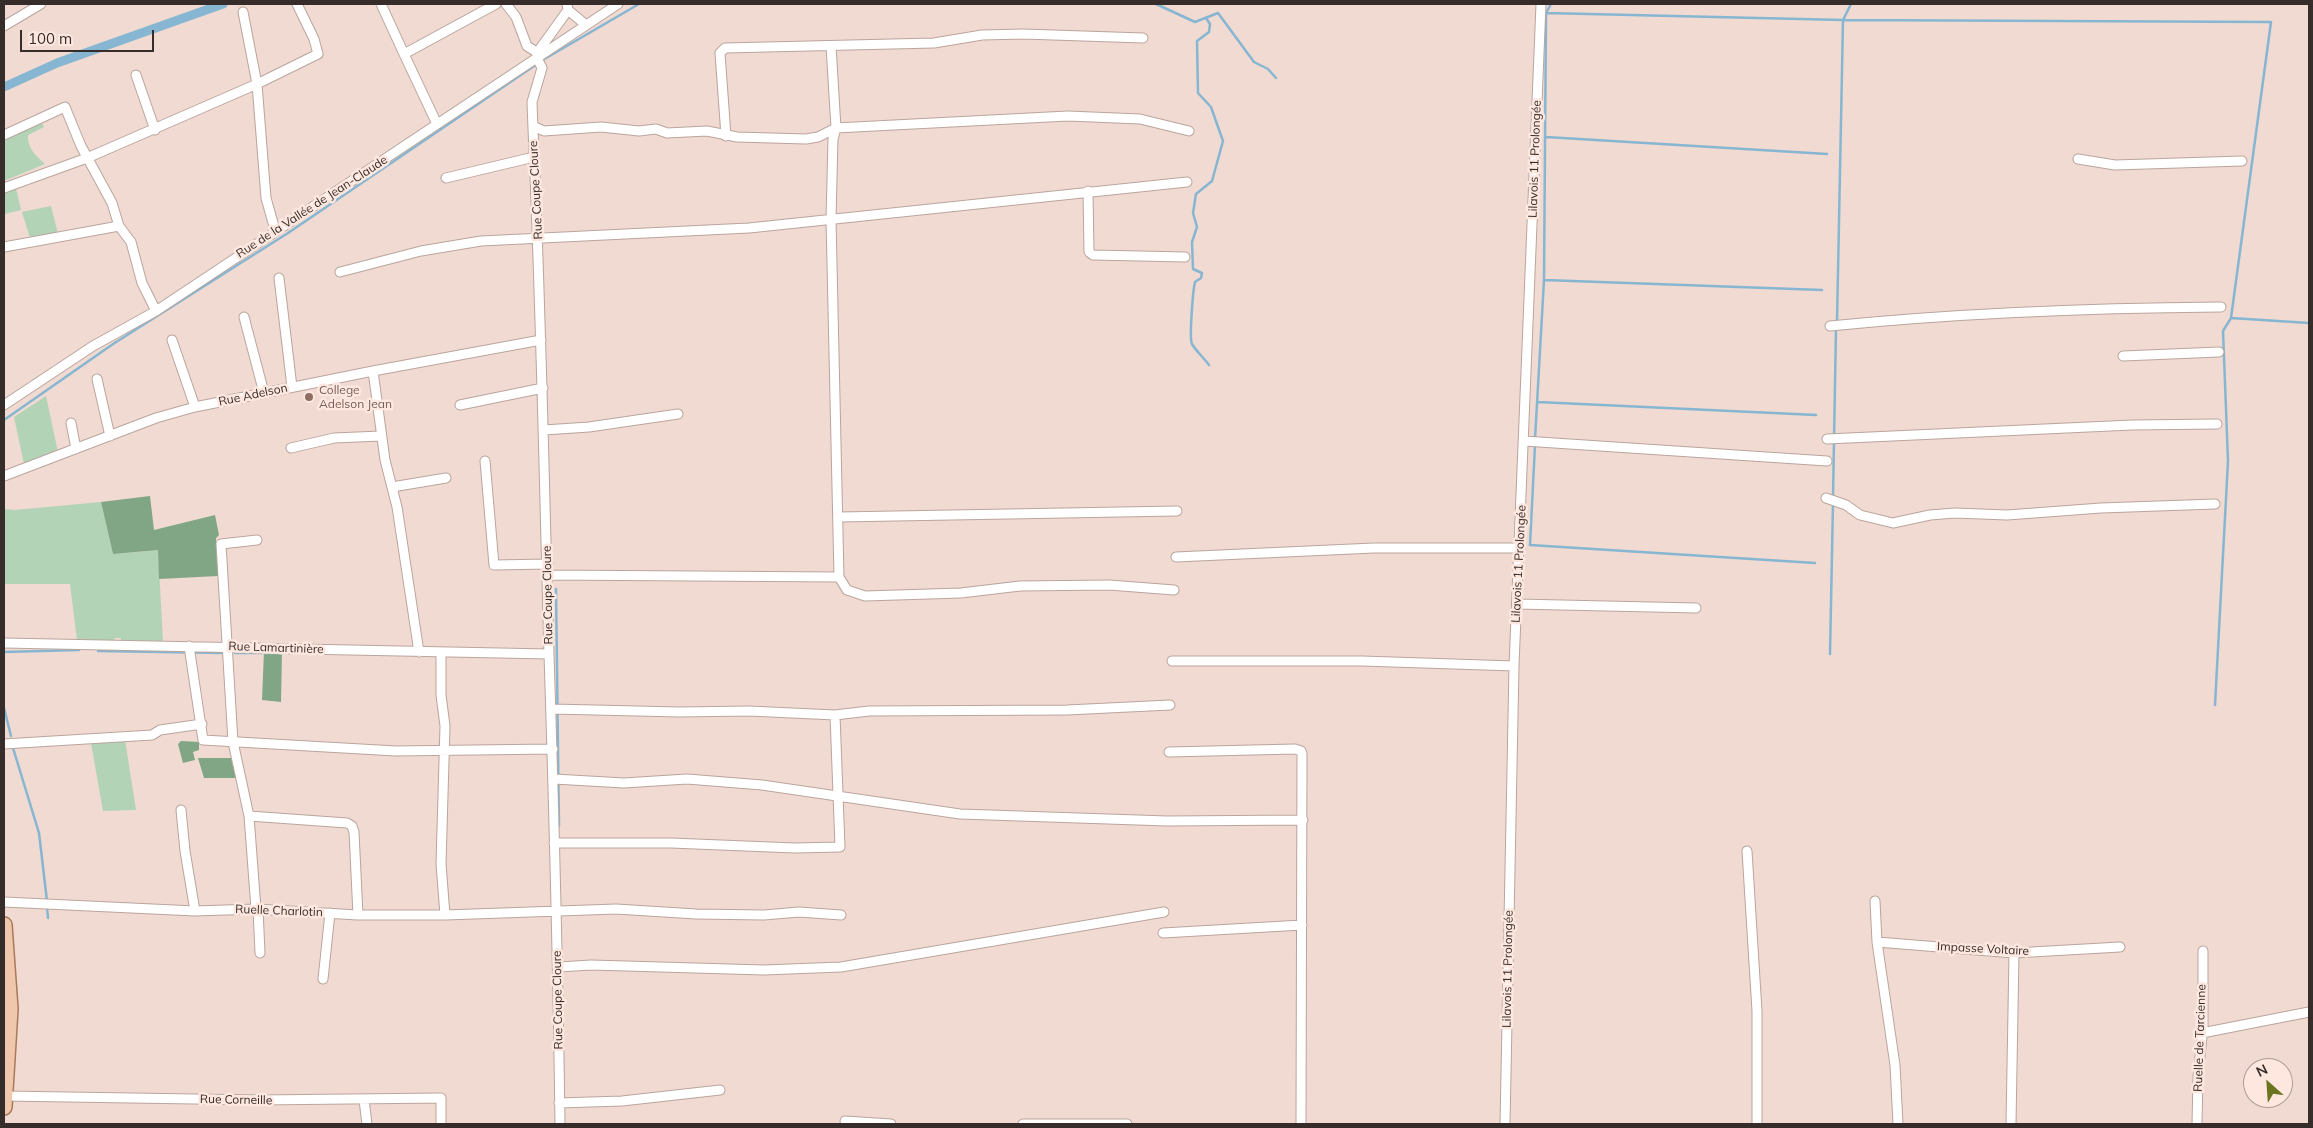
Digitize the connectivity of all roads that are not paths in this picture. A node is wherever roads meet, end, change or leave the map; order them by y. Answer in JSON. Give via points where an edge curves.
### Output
{"nodes":[{"id":1,"x":41,"y":4,"type":"edge"},
{"id":2,"x":297,"y":4,"type":"edge"},
{"id":3,"x":381,"y":4,"type":"edge"},
{"id":4,"x":496,"y":4,"type":"edge"},
{"id":5,"x":506,"y":4,"type":"edge"},
{"id":6,"x":618,"y":4,"type":"edge"},
{"id":7,"x":1541,"y":6,"type":"edge"},
{"id":8,"x":568,"y":7,"type":"edge"},
{"id":9,"x":243,"y":12,"type":"dead end"},
{"id":10,"x":586,"y":25,"type":"junction"},
{"id":11,"x":4,"y":26,"type":"edge"},
{"id":12,"x":1143,"y":38,"type":"dead end"},
{"id":13,"x":831,"y":46,"type":"junction"},
{"id":14,"x":404,"y":54,"type":"junction"},
{"id":15,"x":539,"y":59,"type":"junction"},
{"id":16,"x":136,"y":75,"type":"dead end"},
{"id":17,"x":257,"y":84,"type":"junction"},
{"id":18,"x":437,"y":124,"type":"junction"},
{"id":19,"x":533,"y":126,"type":"junction"},
{"id":20,"x":836,"y":128,"type":"junction"},
{"id":21,"x":155,"y":130,"type":"junction"},
{"id":22,"x":1189,"y":131,"type":"dead end"},
{"id":23,"x":4,"y":135,"type":"edge"},
{"id":24,"x":726,"y":136,"type":"junction"},
{"id":25,"x":534,"y":157,"type":"junction"},
{"id":26,"x":87,"y":158,"type":"junction"},
{"id":27,"x":2078,"y":159,"type":"dead end"},
{"id":28,"x":2242,"y":161,"type":"dead end"},
{"id":29,"x":446,"y":178,"type":"dead end"},
{"id":30,"x":1187,"y":182,"type":"dead end"},
{"id":31,"x":4,"y":188,"type":"edge"},
{"id":32,"x":1088,"y":191,"type":"junction"},
{"id":33,"x":831,"y":219,"type":"junction"},
{"id":34,"x":119,"y":226,"type":"junction"},
{"id":35,"x":275,"y":230,"type":"junction"},
{"id":36,"x":538,"y":238,"type":"junction"},
{"id":37,"x":4,"y":247,"type":"edge"},
{"id":38,"x":1185,"y":257,"type":"dead end"},
{"id":39,"x":340,"y":272,"type":"dead end"},
{"id":40,"x":279,"y":278,"type":"dead end"},
{"id":41,"x":2220,"y":307,"type":"dead end"},
{"id":42,"x":156,"y":311,"type":"junction"},
{"id":43,"x":244,"y":317,"type":"dead end"},
{"id":44,"x":1830,"y":326,"type":"dead end"},
{"id":45,"x":172,"y":340,"type":"dead end"},
{"id":46,"x":541,"y":340,"type":"junction"},
{"id":47,"x":2219,"y":352,"type":"dead end"},
{"id":48,"x":2123,"y":356,"type":"dead end"},
{"id":49,"x":373,"y":371,"type":"junction"},
{"id":50,"x":97,"y":379,"type":"dead end"},
{"id":51,"x":292,"y":387,"type":"junction"},
{"id":52,"x":543,"y":388,"type":"junction"},
{"id":53,"x":264,"y":393,"type":"junction"},
{"id":54,"x":4,"y":404,"type":"edge"},
{"id":55,"x":460,"y":405,"type":"dead end"},
{"id":56,"x":195,"y":407,"type":"junction"},
{"id":57,"x":678,"y":414,"type":"dead end"},
{"id":58,"x":71,"y":423,"type":"dead end"},
{"id":59,"x":2217,"y":424,"type":"dead end"},
{"id":60,"x":544,"y":430,"type":"junction"},
{"id":61,"x":110,"y":436,"type":"junction"},
{"id":62,"x":381,"y":436,"type":"junction"},
{"id":63,"x":1828,"y":439,"type":"dead end"},
{"id":64,"x":1524,"y":442,"type":"junction"},
{"id":65,"x":291,"y":448,"type":"dead end"},
{"id":66,"x":76,"y":449,"type":"junction"},
{"id":67,"x":1827,"y":461,"type":"dead end"},
{"id":68,"x":485,"y":462,"type":"dead end"},
{"id":69,"x":4,"y":476,"type":"edge"},
{"id":70,"x":446,"y":478,"type":"dead end"},
{"id":71,"x":392,"y":487,"type":"junction"},
{"id":72,"x":1826,"y":498,"type":"dead end"},
{"id":73,"x":2215,"y":504,"type":"dead end"},
{"id":74,"x":1177,"y":511,"type":"dead end"},
{"id":75,"x":838,"y":517,"type":"junction"},
{"id":76,"x":257,"y":540,"type":"dead end"},
{"id":77,"x":1520,"y":548,"type":"junction"},
{"id":78,"x":1176,"y":557,"type":"dead end"},
{"id":79,"x":548,"y":564,"type":"junction"},
{"id":80,"x":548,"y":575,"type":"junction"},
{"id":81,"x":839,"y":577,"type":"junction"},
{"id":82,"x":1174,"y":590,"type":"dead end"},
{"id":83,"x":1517,"y":604,"type":"junction"},
{"id":84,"x":1696,"y":608,"type":"dead end"},
{"id":85,"x":4,"y":643,"type":"edge"},
{"id":86,"x":228,"y":646,"type":"junction"},
{"id":87,"x":189,"y":651,"type":"junction"},
{"id":88,"x":419,"y":652,"type":"junction"},
{"id":89,"x":441,"y":652,"type":"junction"},
{"id":90,"x":549,"y":654,"type":"junction"},
{"id":91,"x":1172,"y":661,"type":"dead end"},
{"id":92,"x":1514,"y":666,"type":"junction"},
{"id":93,"x":1170,"y":705,"type":"dead end"},
{"id":94,"x":552,"y":709,"type":"junction"},
{"id":95,"x":835,"y":715,"type":"junction"},
{"id":96,"x":202,"y":724,"type":"junction"},
{"id":97,"x":233,"y":742,"type":"junction"},
{"id":98,"x":4,"y":744,"type":"edge"},
{"id":99,"x":553,"y":749,"type":"junction"},
{"id":100,"x":443,"y":751,"type":"junction"},
{"id":101,"x":1169,"y":752,"type":"dead end"},
{"id":102,"x":554,"y":779,"type":"junction"},
{"id":103,"x":836,"y":795,"type":"junction"},
{"id":104,"x":181,"y":810,"type":"dead end"},
{"id":105,"x":249,"y":816,"type":"junction"},
{"id":106,"x":1303,"y":820,"type":"junction"},
{"id":107,"x":554,"y":843,"type":"junction"},
{"id":108,"x":1747,"y":851,"type":"dead end"},
{"id":109,"x":1875,"y":900,"type":"dead end"},
{"id":110,"x":4,"y":902,"type":"edge"},
{"id":111,"x":257,"y":909,"type":"junction"},
{"id":112,"x":194,"y":911,"type":"junction"},
{"id":113,"x":555,"y":912,"type":"junction"},
{"id":114,"x":1164,"y":912,"type":"dead end"},
{"id":115,"x":330,"y":913,"type":"junction"},
{"id":116,"x":358,"y":914,"type":"junction"},
{"id":117,"x":445,"y":915,"type":"junction"},
{"id":118,"x":841,"y":915,"type":"dead end"},
{"id":119,"x":4,"y":925,"type":"edge"},
{"id":120,"x":1302,"y":925,"type":"junction"},
{"id":121,"x":1163,"y":933,"type":"dead end"},
{"id":122,"x":1877,"y":942,"type":"junction"},
{"id":123,"x":2120,"y":947,"type":"dead end"},
{"id":124,"x":2203,"y":951,"type":"dead end"},
{"id":125,"x":260,"y":953,"type":"dead end"},
{"id":126,"x":2014,"y":954,"type":"junction"},
{"id":127,"x":559,"y":967,"type":"junction"},
{"id":128,"x":323,"y":979,"type":"dead end"},
{"id":129,"x":2309,"y":1012,"type":"edge"},
{"id":130,"x":2202,"y":1033,"type":"junction"},
{"id":131,"x":6,"y":1054,"type":"edge"},
{"id":132,"x":720,"y":1090,"type":"dead end"},
{"id":133,"x":4,"y":1096,"type":"edge"},
{"id":134,"x":364,"y":1100,"type":"junction"},
{"id":135,"x":559,"y":1103,"type":"junction"},
{"id":136,"x":4,"y":1107,"type":"edge"},
{"id":137,"x":845,"y":1121,"type":"dead end"},
{"id":138,"x":367,"y":1124,"type":"edge"},
{"id":139,"x":441,"y":1124,"type":"edge"},
{"id":140,"x":560,"y":1124,"type":"edge"},
{"id":141,"x":891,"y":1124,"type":"edge"},
{"id":142,"x":1023,"y":1124,"type":"edge"},
{"id":143,"x":1126,"y":1124,"type":"edge"},
{"id":144,"x":1302,"y":1124,"type":"edge"},
{"id":145,"x":1505,"y":1124,"type":"edge"},
{"id":146,"x":1757,"y":1124,"type":"edge"},
{"id":147,"x":1898,"y":1124,"type":"edge"},
{"id":148,"x":2011,"y":1124,"type":"edge"},
{"id":149,"x":2197,"y":1124,"type":"edge"}],
"edges":[{"from":1,"to":11,"type":"street"},
{"from":2,"to":17,"type":"street","via":[[318,54]]},
{"from":3,"to":14,"type":"street"},
{"from":4,"to":14,"type":"street"},
{"from":5,"to":15,"type":"street","via":[[516,17],[527,46]]},
{"from":6,"to":10,"type":"street","name":"Rue de la Vallée de Jean-Claude"},
{"from":7,"to":64,"type":"street","name":"Lilavois 11 Prolongée"},
{"from":8,"to":10,"type":"street"},
{"from":8,"to":15,"type":"street"},
{"from":9,"to":17,"type":"street"},
{"from":10,"to":15,"type":"street","name":"Rue de la Vallée de Jean-Claude"},
{"from":12,"to":13,"type":"street","via":[[982,35],[934,43]]},
{"from":13,"to":20,"type":"street"},
{"from":13,"to":24,"type":"street","via":[[722,50]]},
{"from":14,"to":18,"type":"street"},
{"from":15,"to":18,"type":"street","name":"Rue de la Vallée de Jean-Claude"},
{"from":15,"to":19,"type":"street","name":"Rue Coupe Cloure","via":[[532,102]]},
{"from":16,"to":21,"type":"street"},
{"from":17,"to":21,"type":"street"},
{"from":17,"to":35,"type":"street","via":[[266,198]]},
{"from":18,"to":35,"type":"street","name":"Rue de la Vallée de Jean-Claude"},
{"from":19,"to":24,"type":"street","via":[[544,131],[601,127],[667,132],[707,131]]},
{"from":19,"to":25,"type":"street","name":"Rue Coupe Cloure"},
{"from":20,"to":22,"type":"street","via":[[1068,116],[1140,119]]},
{"from":20,"to":24,"type":"street","via":[[806,139]]},
{"from":20,"to":33,"type":"street"},
{"from":21,"to":26,"type":"street"},
{"from":23,"to":26,"type":"street","via":[[65,108]]},
{"from":25,"to":29,"type":"street"},
{"from":25,"to":36,"type":"street","name":"Rue Coupe Cloure"},
{"from":26,"to":31,"type":"street"},
{"from":26,"to":34,"type":"street","via":[[112,203]]},
{"from":27,"to":28,"type":"street","via":[[2115,165]]},
{"from":30,"to":32,"type":"street"},
{"from":32,"to":33,"type":"street"},
{"from":32,"to":38,"type":"street","via":[[1090,252],[1094,255]]},
{"from":33,"to":36,"type":"street","via":[[749,228]]},
{"from":33,"to":75,"type":"street"},
{"from":34,"to":37,"type":"street"},
{"from":34,"to":42,"type":"street","via":[[131,242],[140,276]]},
{"from":35,"to":42,"type":"street","name":"Rue de la Vallée de Jean-Claude"},
{"from":36,"to":39,"type":"street","via":[[481,241],[421,251]]},
{"from":36,"to":46,"type":"street","name":"Rue Coupe Cloure"},
{"from":40,"to":51,"type":"street"},
{"from":41,"to":44,"type":"street","via":[[2018,313]]},
{"from":42,"to":54,"type":"street","name":"Rue de la Vallée de Jean-Claude","via":[[93,346]]},
{"from":43,"to":53,"type":"street"},
{"from":45,"to":56,"type":"street"},
{"from":46,"to":49,"type":"street","name":"Rue Adelson"},
{"from":46,"to":52,"type":"street","name":"Rue Coupe Cloure"},
{"from":47,"to":48,"type":"street"},
{"from":49,"to":51,"type":"street","name":"Rue Adelson"},
{"from":49,"to":62,"type":"street"},
{"from":50,"to":61,"type":"street"},
{"from":51,"to":53,"type":"street","name":"Rue Adelson"},
{"from":52,"to":55,"type":"street"},
{"from":52,"to":60,"type":"street","name":"Rue Coupe Cloure"},
{"from":53,"to":56,"type":"street","name":"Rue Adelson"},
{"from":56,"to":61,"type":"street","name":"Rue Adelson"},
{"from":57,"to":60,"type":"street"},
{"from":58,"to":66,"type":"street"},
{"from":59,"to":63,"type":"street"},
{"from":60,"to":79,"type":"street","name":"Rue Coupe Cloure"},
{"from":61,"to":66,"type":"street","name":"Rue Adelson"},
{"from":62,"to":65,"type":"street","via":[[334,438]]},
{"from":62,"to":71,"type":"street"},
{"from":64,"to":67,"type":"street"},
{"from":64,"to":77,"type":"street","name":"Lilavois 11 Prolongée"},
{"from":66,"to":69,"type":"street","name":"Rue Adelson"},
{"from":68,"to":79,"type":"street","via":[[494,565]]},
{"from":70,"to":71,"type":"street"},
{"from":71,"to":88,"type":"street"},
{"from":72,"to":73,"type":"street","via":[[1846,505],[1860,515],[1893,523],[1955,513],[2007,516],[2101,508]]},
{"from":74,"to":75,"type":"street"},
{"from":75,"to":81,"type":"street"},
{"from":76,"to":86,"type":"street","via":[[221,544]]},
{"from":77,"to":78,"type":"street","via":[[1374,548]]},
{"from":77,"to":83,"type":"street","name":"Lilavois 11 Prolongée"},
{"from":79,"to":80,"type":"street","name":"Rue Coupe Cloure"},
{"from":80,"to":81,"type":"street"},
{"from":80,"to":90,"type":"street","name":"Rue Coupe Cloure"},
{"from":81,"to":82,"type":"street","via":[[847,590],[865,596],[1020,586],[1109,585]]},
{"from":83,"to":84,"type":"street"},
{"from":83,"to":92,"type":"street","name":"Lilavois 11 Prolongée"},
{"from":85,"to":87,"type":"street","name":"Rue Lamartinière"},
{"from":86,"to":87,"type":"street","name":"Rue Lamartinière"},
{"from":86,"to":88,"type":"street","name":"Rue Lamartinière"},
{"from":86,"to":97,"type":"street"},
{"from":87,"to":96,"type":"street"},
{"from":88,"to":89,"type":"street","name":"Rue Lamartinière"},
{"from":89,"to":90,"type":"street","name":"Rue Lamartinière"},
{"from":89,"to":100,"type":"street","via":[[445,726]]},
{"from":90,"to":94,"type":"street","name":"Rue Coupe Cloure"},
{"from":91,"to":92,"type":"street","via":[[1362,661]]},
{"from":92,"to":145,"type":"street","name":"Lilavois 11 Prolongée"},
{"from":93,"to":95,"type":"street","via":[[1067,710],[869,711]]},
{"from":94,"to":95,"type":"street"},
{"from":94,"to":99,"type":"street","name":"Rue Coupe Cloure"},
{"from":95,"to":103,"type":"street"},
{"from":96,"to":97,"type":"street","via":[[203,740]]},
{"from":96,"to":98,"type":"street","via":[[160,730],[152,735]]},
{"from":97,"to":100,"type":"street"},
{"from":97,"to":105,"type":"street"},
{"from":99,"to":100,"type":"street"},
{"from":99,"to":102,"type":"street","name":"Rue Coupe Cloure"},
{"from":100,"to":117,"type":"street","via":[[441,864]]},
{"from":101,"to":106,"type":"street","via":[[1299,750],[1303,759]]},
{"from":102,"to":103,"type":"street","via":[[624,783],[687,779]]},
{"from":102,"to":107,"type":"street","name":"Rue Coupe Cloure"},
{"from":103,"to":106,"type":"street","via":[[960,814]]},
{"from":103,"to":107,"type":"street","via":[[840,847]]},
{"from":104,"to":112,"type":"street"},
{"from":105,"to":111,"type":"street"},
{"from":105,"to":116,"type":"street","via":[[300,818],[352,826]]},
{"from":106,"to":120,"type":"street"},
{"from":107,"to":113,"type":"street","name":"Rue Coupe Cloure"},
{"from":108,"to":146,"type":"street","via":[[1757,1011]]},
{"from":109,"to":122,"type":"street"},
{"from":110,"to":112,"type":"street","name":"Ruelle Charlotin"},
{"from":111,"to":112,"type":"street","name":"Ruelle Charlotin"},
{"from":111,"to":115,"type":"street","name":"Ruelle Charlotin"},
{"from":111,"to":125,"type":"street"},
{"from":113,"to":117,"type":"street","name":"Ruelle Charlotin"},
{"from":113,"to":118,"type":"street","name":"Ruelle Charlotin","via":[[616,909],[696,914],[799,912]]},
{"from":113,"to":127,"type":"street","name":"Rue Coupe Cloure"},
{"from":114,"to":127,"type":"street","via":[[841,967],[764,970]]},
{"from":115,"to":116,"type":"street","name":"Ruelle Charlotin"},
{"from":115,"to":128,"type":"street"},
{"from":116,"to":117,"type":"street","name":"Ruelle Charlotin"},
{"from":119,"to":131,"type":"main road","via":[[10,1009]]},
{"from":120,"to":121,"type":"street"},
{"from":120,"to":144,"type":"street"},
{"from":122,"to":126,"type":"street","name":"Impasse Voltaire"},
{"from":122,"to":147,"type":"street","via":[[1896,1066]]},
{"from":123,"to":126,"type":"street","name":"Impasse Voltaire"},
{"from":124,"to":130,"type":"street","name":"Ruelle de Tarcienne"},
{"from":126,"to":148,"type":"street"},
{"from":127,"to":135,"type":"street","name":"Rue Coupe Cloure"},
{"from":129,"to":130,"type":"street"},
{"from":130,"to":149,"type":"street","name":"Ruelle de Tarcienne"},
{"from":131,"to":133,"type":"main road"},
{"from":132,"to":135,"type":"street","via":[[622,1101]]},
{"from":133,"to":134,"type":"street","name":"Rue Corneille"},
{"from":133,"to":136,"type":"main road"},
{"from":134,"to":138,"type":"street"},
{"from":134,"to":139,"type":"street","name":"Rue Corneille","via":[[441,1098]]},
{"from":135,"to":140,"type":"street","name":"Rue Coupe Cloure"},
{"from":137,"to":141,"type":"street"},
{"from":142,"to":143,"type":"street"}]}
